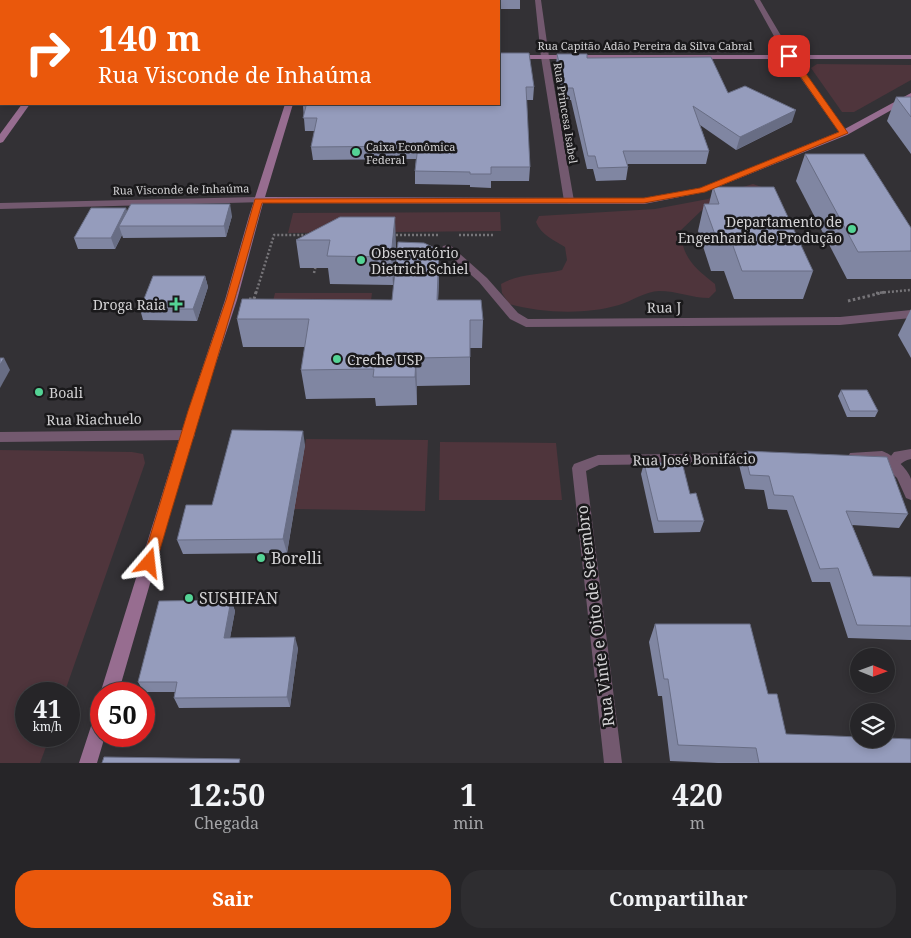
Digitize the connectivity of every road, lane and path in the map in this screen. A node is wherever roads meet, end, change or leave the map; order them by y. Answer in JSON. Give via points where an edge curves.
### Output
{"nodes":[{"id":1,"x":538,"y":0,"type":"edge"},
{"id":2,"x":757,"y":0,"type":"edge"},
{"id":3,"x":789,"y":56,"type":"junction"},
{"id":4,"x":911,"y":56,"type":"edge"},
{"id":5,"x":500,"y":57,"type":"edge"},
{"id":6,"x":545,"y":57,"type":"junction"},
{"id":7,"x":908,"y":99,"type":"edge"},
{"id":8,"x":25,"y":105,"type":"edge"},
{"id":9,"x":289,"y":105,"type":"edge"},
{"id":10,"x":844,"y":133,"type":"junction"},
{"id":11,"x":0,"y":140,"type":"edge"},
{"id":12,"x":258,"y":200,"type":"junction"},
{"id":13,"x":569,"y":201,"type":"junction"},
{"id":14,"x":0,"y":206,"type":"edge"},
{"id":15,"x":312,"y":235,"type":"edge"},
{"id":16,"x":389,"y":235,"type":"edge"},
{"id":17,"x":446,"y":235,"type":"dead end"},
{"id":18,"x":456,"y":235,"type":"dead end"},
{"id":19,"x":494,"y":235,"type":"dead end"},
{"id":20,"x":447,"y":248,"type":"dead end"},
{"id":21,"x":316,"y":264,"type":"edge"},
{"id":22,"x":314,"y":273,"type":"dead end"},
{"id":23,"x":231,"y":300,"type":"junction"},
{"id":24,"x":911,"y":314,"type":"edge"},
{"id":25,"x":188,"y":435,"type":"junction"},
{"id":26,"x":0,"y":437,"type":"edge"},
{"id":27,"x":911,"y":454,"type":"edge"},
{"id":28,"x":843,"y":457,"type":"edge"},
{"id":29,"x":774,"y":458,"type":"edge"},
{"id":30,"x":891,"y":465,"type":"junction"},
{"id":31,"x":579,"y":468,"type":"joint"},
{"id":32,"x":911,"y":494,"type":"edge"},
{"id":33,"x":113,"y":682,"type":"edge"},
{"id":34,"x":93,"y":747,"type":"edge"},
{"id":35,"x":88,"y":763,"type":"edge"},
{"id":36,"x":613,"y":763,"type":"edge"}],
"edges":[{"from":1,"to":6,"type":"street","name":"Rua Princesa Isabel"},
{"from":2,"to":3,"type":"street"},
{"from":3,"to":4,"type":"main road","name":"Rua Capitão Adão Pereira da Silva Cabral"},
{"from":3,"to":6,"type":"main road","name":"Rua Capitão Adão Pereira da Silva Cabral"},
{"from":3,"to":10,"type":"street"},
{"from":5,"to":6,"type":"main road","name":"Rua Capitão Adão Pereira da Silva Cabral"},
{"from":6,"to":13,"type":"street","name":"Rua Princesa Isabel"},
{"from":7,"to":10,"type":"main road","name":"Rua Visconde de Inhaúma"},
{"from":8,"to":11,"type":"main road"},
{"from":9,"to":12,"type":"main road"},
{"from":10,"to":13,"type":"main road","name":"Rua Visconde de Inhaúma","via":[[702,190],[644,201]]},
{"from":12,"to":13,"type":"main road","name":"Rua Visconde de Inhaúma"},
{"from":12,"to":14,"type":"street","name":"Rua Visconde de Inhaúma"},
{"from":12,"to":23,"type":"main road"},
{"from":15,"to":23,"type":"path","via":[[274,235],[254,299]]},
{"from":16,"to":17,"type":"path"},
{"from":18,"to":19,"type":"path"},
{"from":20,"to":24,"type":"street","name":"Rua J","via":[[483,280],[514,316],[526,323],[649,329],[840,321]]},
{"from":21,"to":22,"type":"path"},
{"from":23,"to":25,"type":"main road"},
{"from":25,"to":26,"type":"street","name":"Rua Riachuelo"},
{"from":25,"to":33,"type":"main road"},
{"from":27,"to":30,"type":"street","via":[[899,456]]},
{"from":28,"to":30,"type":"street","via":[[882,456]]},
{"from":29,"to":31,"type":"street","name":"Rua José Bonifácio","via":[[598,460]]},
{"from":30,"to":32,"type":"street","via":[[902,475]]},
{"from":31,"to":36,"type":"street","name":"Rua Vinte e Oito de Setembro"},
{"from":34,"to":35,"type":"main road"}]}
